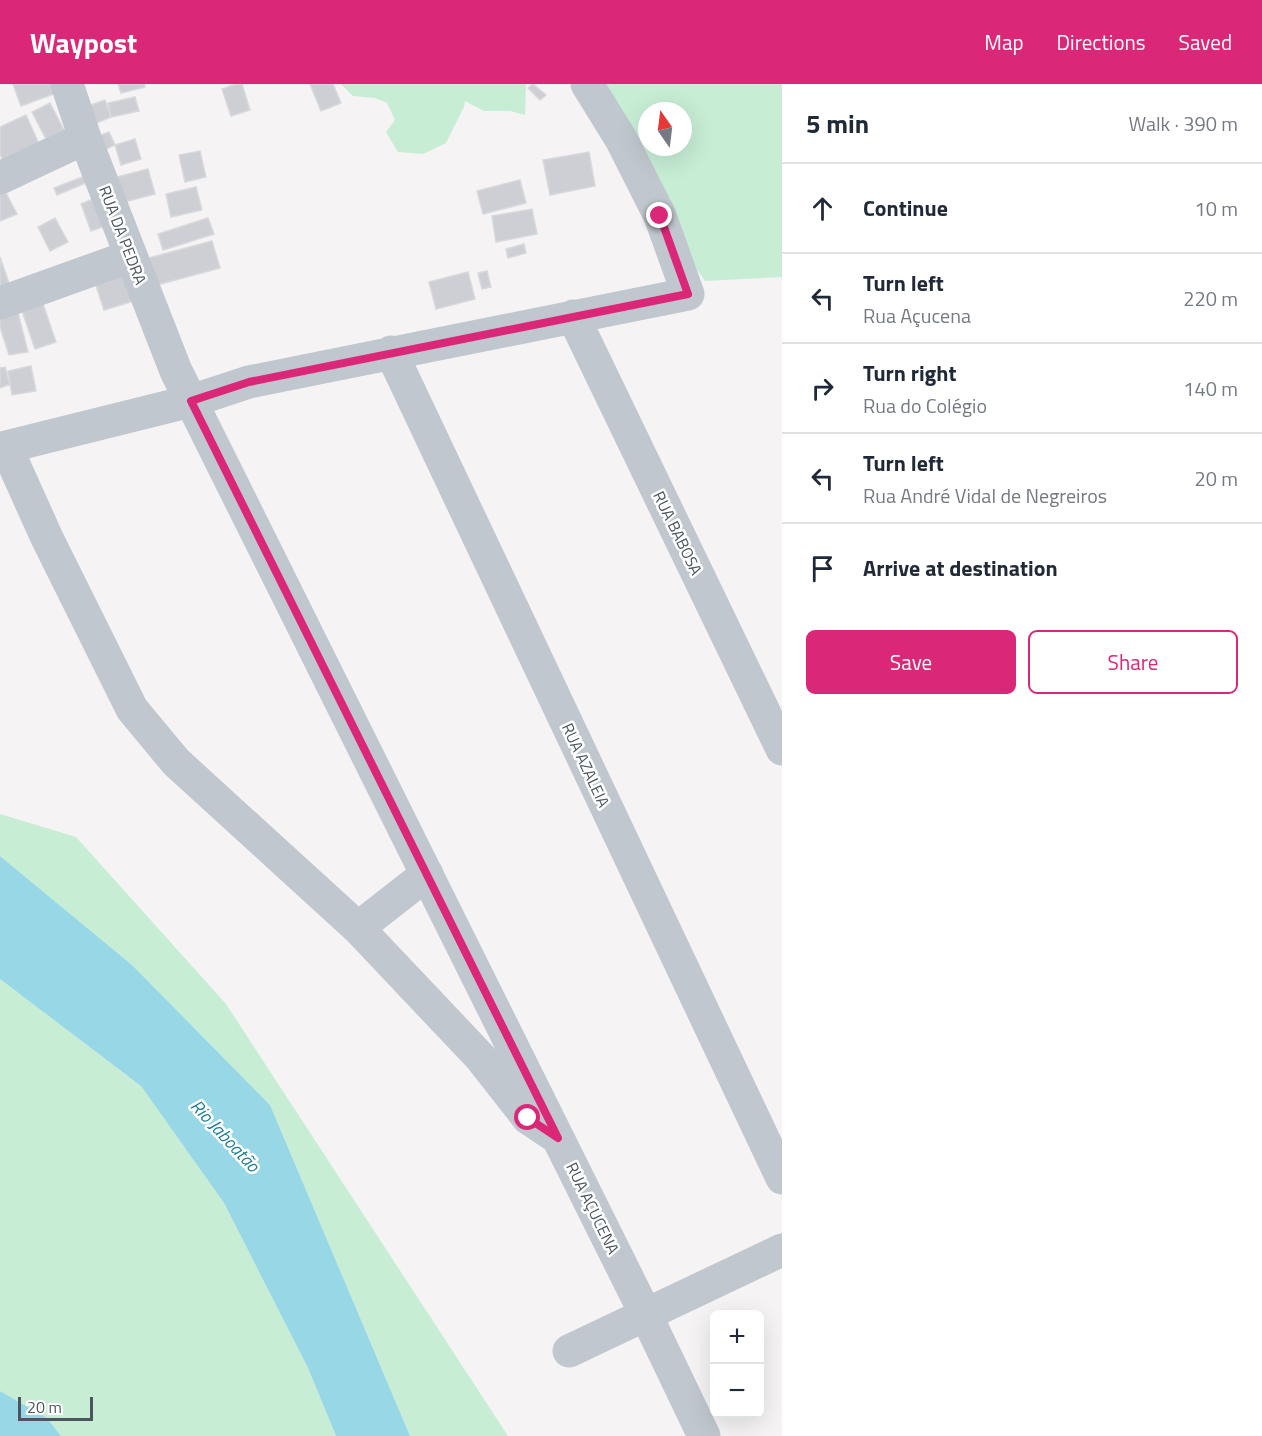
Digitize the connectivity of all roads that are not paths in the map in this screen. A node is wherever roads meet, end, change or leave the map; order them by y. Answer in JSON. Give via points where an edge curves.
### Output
{"nodes":[{"id":1,"x":67,"y":84,"type":"edge"},
{"id":2,"x":586,"y":84,"type":"edge"},
{"id":3,"x":85,"y":138,"type":"junction"},
{"id":4,"x":0,"y":178,"type":"edge"},
{"id":5,"x":131,"y":256,"type":"junction"},
{"id":6,"x":0,"y":303,"type":"edge"},
{"id":7,"x":573,"y":316,"type":"junction"},
{"id":8,"x":391,"y":352,"type":"junction"},
{"id":9,"x":187,"y":393,"type":"junction"},
{"id":10,"x":782,"y":749,"type":"edge"},
{"id":11,"x":427,"y":874,"type":"junction"},
{"id":12,"x":358,"y":928,"type":"junction"},
{"id":13,"x":558,"y":1138,"type":"junction"},
{"id":14,"x":782,"y":1178,"type":"edge"},
{"id":15,"x":782,"y":1250,"type":"edge"},
{"id":16,"x":646,"y":1315,"type":"junction"},
{"id":17,"x":569,"y":1351,"type":"dead end"},
{"id":18,"x":704,"y":1436,"type":"edge"}],
"edges":[{"from":1,"to":3,"type":"street","name":"RUA DA PEDRA"},
{"from":2,"to":7,"type":"street","via":[[656,206],[688,294]]},
{"from":3,"to":4,"type":"street"},
{"from":3,"to":5,"type":"street","name":"RUA DA PEDRA"},
{"from":5,"to":6,"type":"street"},
{"from":5,"to":9,"type":"street","name":"RUA DA PEDRA"},
{"from":7,"to":8,"type":"street"},
{"from":7,"to":10,"type":"street","name":"RUA BABOSA"},
{"from":8,"to":9,"type":"street"},
{"from":8,"to":14,"type":"street","name":"RUA AZALEIA"},
{"from":9,"to":11,"type":"street","name":"RUA AÇUCENA"},
{"from":9,"to":12,"type":"street","via":[[6,447],[132,709],[176,762]]},
{"from":11,"to":12,"type":"street"},
{"from":11,"to":13,"type":"street","name":"RUA AÇUCENA"},
{"from":12,"to":13,"type":"street","via":[[481,1058],[528,1118]]},
{"from":13,"to":16,"type":"street","name":"RUA AÇUCENA"},
{"from":15,"to":16,"type":"street"},
{"from":16,"to":17,"type":"street"},
{"from":16,"to":18,"type":"street","name":"RUA AÇUCENA"}]}
